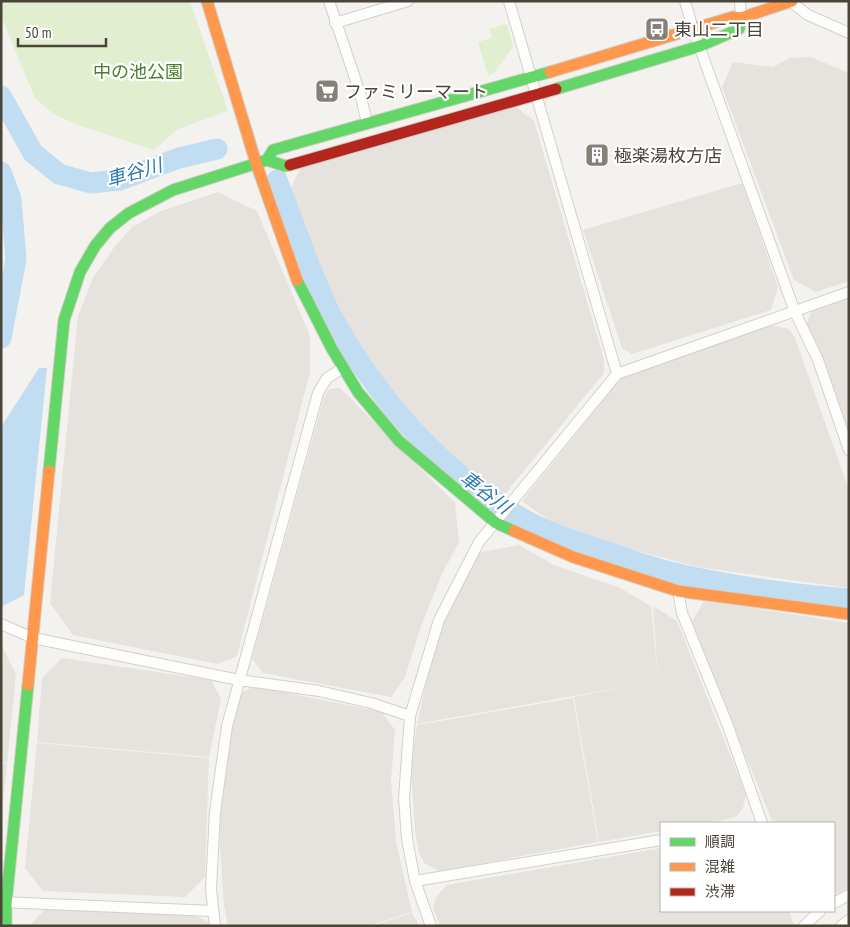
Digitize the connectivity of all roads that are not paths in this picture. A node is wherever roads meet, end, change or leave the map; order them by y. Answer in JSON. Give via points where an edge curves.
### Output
{"nodes":[{"id":1,"x":207,"y":1,"type":"edge"},
{"id":2,"x":329,"y":1,"type":"edge"},
{"id":3,"x":408,"y":1,"type":"edge"},
{"id":4,"x":509,"y":1,"type":"edge"},
{"id":5,"x":685,"y":1,"type":"edge"},
{"id":6,"x":740,"y":1,"type":"edge"},
{"id":7,"x":792,"y":1,"type":"edge"},
{"id":8,"x":741,"y":18,"type":"junction"},
{"id":9,"x":335,"y":23,"type":"junction"},
{"id":10,"x":693,"y":29,"type":"junction"},
{"id":11,"x":849,"y":33,"type":"edge"},
{"id":12,"x":700,"y":46,"type":"junction"},
{"id":13,"x":530,"y":77,"type":"junction"},
{"id":14,"x":535,"y":94,"type":"junction"},
{"id":15,"x":366,"y":123,"type":"junction"},
{"id":16,"x":261,"y":162,"type":"junction"},
{"id":17,"x":849,"y":292,"type":"edge"},
{"id":18,"x":795,"y":312,"type":"junction"},
{"id":19,"x":343,"y":368,"type":"junction"},
{"id":20,"x":617,"y":374,"type":"junction"},
{"id":21,"x":849,"y":450,"type":"edge"},
{"id":22,"x":496,"y":522,"type":"junction"},
{"id":23,"x":678,"y":591,"type":"junction"},
{"id":24,"x":849,"y":614,"type":"edge"},
{"id":25,"x":1,"y":624,"type":"edge"},
{"id":26,"x":33,"y":638,"type":"junction"},
{"id":27,"x":238,"y":680,"type":"junction"},
{"id":28,"x":410,"y":716,"type":"junction"},
{"id":29,"x":761,"y":822,"type":"edge"},
{"id":30,"x":660,"y":840,"type":"edge"},
{"id":31,"x":415,"y":881,"type":"junction"},
{"id":32,"x":849,"y":895,"type":"edge"},
{"id":33,"x":835,"y":902,"type":"edge"},
{"id":34,"x":3,"y":903,"type":"edge"},
{"id":35,"x":213,"y":911,"type":"junction"},
{"id":36,"x":818,"y":912,"type":"edge"},
{"id":37,"x":806,"y":919,"type":"edge"},
{"id":38,"x":6,"y":926,"type":"edge"},
{"id":39,"x":215,"y":926,"type":"edge"},
{"id":40,"x":431,"y":926,"type":"edge"}],
"edges":[{"from":1,"to":16,"type":"street"},
{"from":2,"to":9,"type":"street"},
{"from":3,"to":9,"type":"street"},
{"from":4,"to":13,"type":"street"},
{"from":5,"to":10,"type":"street"},
{"from":6,"to":8,"type":"street"},
{"from":7,"to":8,"type":"street"},
{"from":7,"to":11,"type":"street","via":[[808,15]]},
{"from":8,"to":10,"type":"street","via":[[733,17]]},
{"from":8,"to":12,"type":"street","via":[[739,29]]},
{"from":9,"to":15,"type":"street","via":[[360,93]]},
{"from":10,"to":12,"type":"street"},
{"from":10,"to":13,"type":"street"},
{"from":12,"to":14,"type":"street"},
{"from":12,"to":18,"type":"street"},
{"from":13,"to":14,"type":"street"},
{"from":13,"to":15,"type":"street"},
{"from":14,"to":16,"type":"street","via":[[285,166]]},
{"from":14,"to":20,"type":"street"},
{"from":15,"to":16,"type":"street","via":[[272,150]]},
{"from":16,"to":19,"type":"street","via":[[300,289]]},
{"from":16,"to":26,"type":"street","via":[[156,196],[135,208],[95,245],[76,280],[64,320]]},
{"from":17,"to":18,"type":"street"},
{"from":18,"to":20,"type":"street"},
{"from":18,"to":21,"type":"street","via":[[818,360]]},
{"from":19,"to":22,"type":"street","via":[[378,418],[399,441]]},
{"from":19,"to":27,"type":"street","via":[[328,378],[318,393]]},
{"from":20,"to":22,"type":"street"},
{"from":22,"to":23,"type":"street","via":[[573,557]]},
{"from":22,"to":28,"type":"street","via":[[479,542],[439,620]]},
{"from":23,"to":24,"type":"street"},
{"from":23,"to":29,"type":"street","via":[[682,613],[728,726]]},
{"from":25,"to":26,"type":"street"},
{"from":26,"to":27,"type":"street"},
{"from":26,"to":34,"type":"street"},
{"from":27,"to":28,"type":"street","via":[[319,691]]},
{"from":27,"to":35,"type":"street","via":[[227,726],[215,812]]},
{"from":28,"to":31,"type":"street","via":[[404,798]]},
{"from":30,"to":31,"type":"street"},
{"from":31,"to":40,"type":"street"},
{"from":32,"to":33,"type":"street"},
{"from":34,"to":35,"type":"street"},
{"from":34,"to":38,"type":"street"},
{"from":35,"to":39,"type":"street"},
{"from":36,"to":37,"type":"street"}]}
